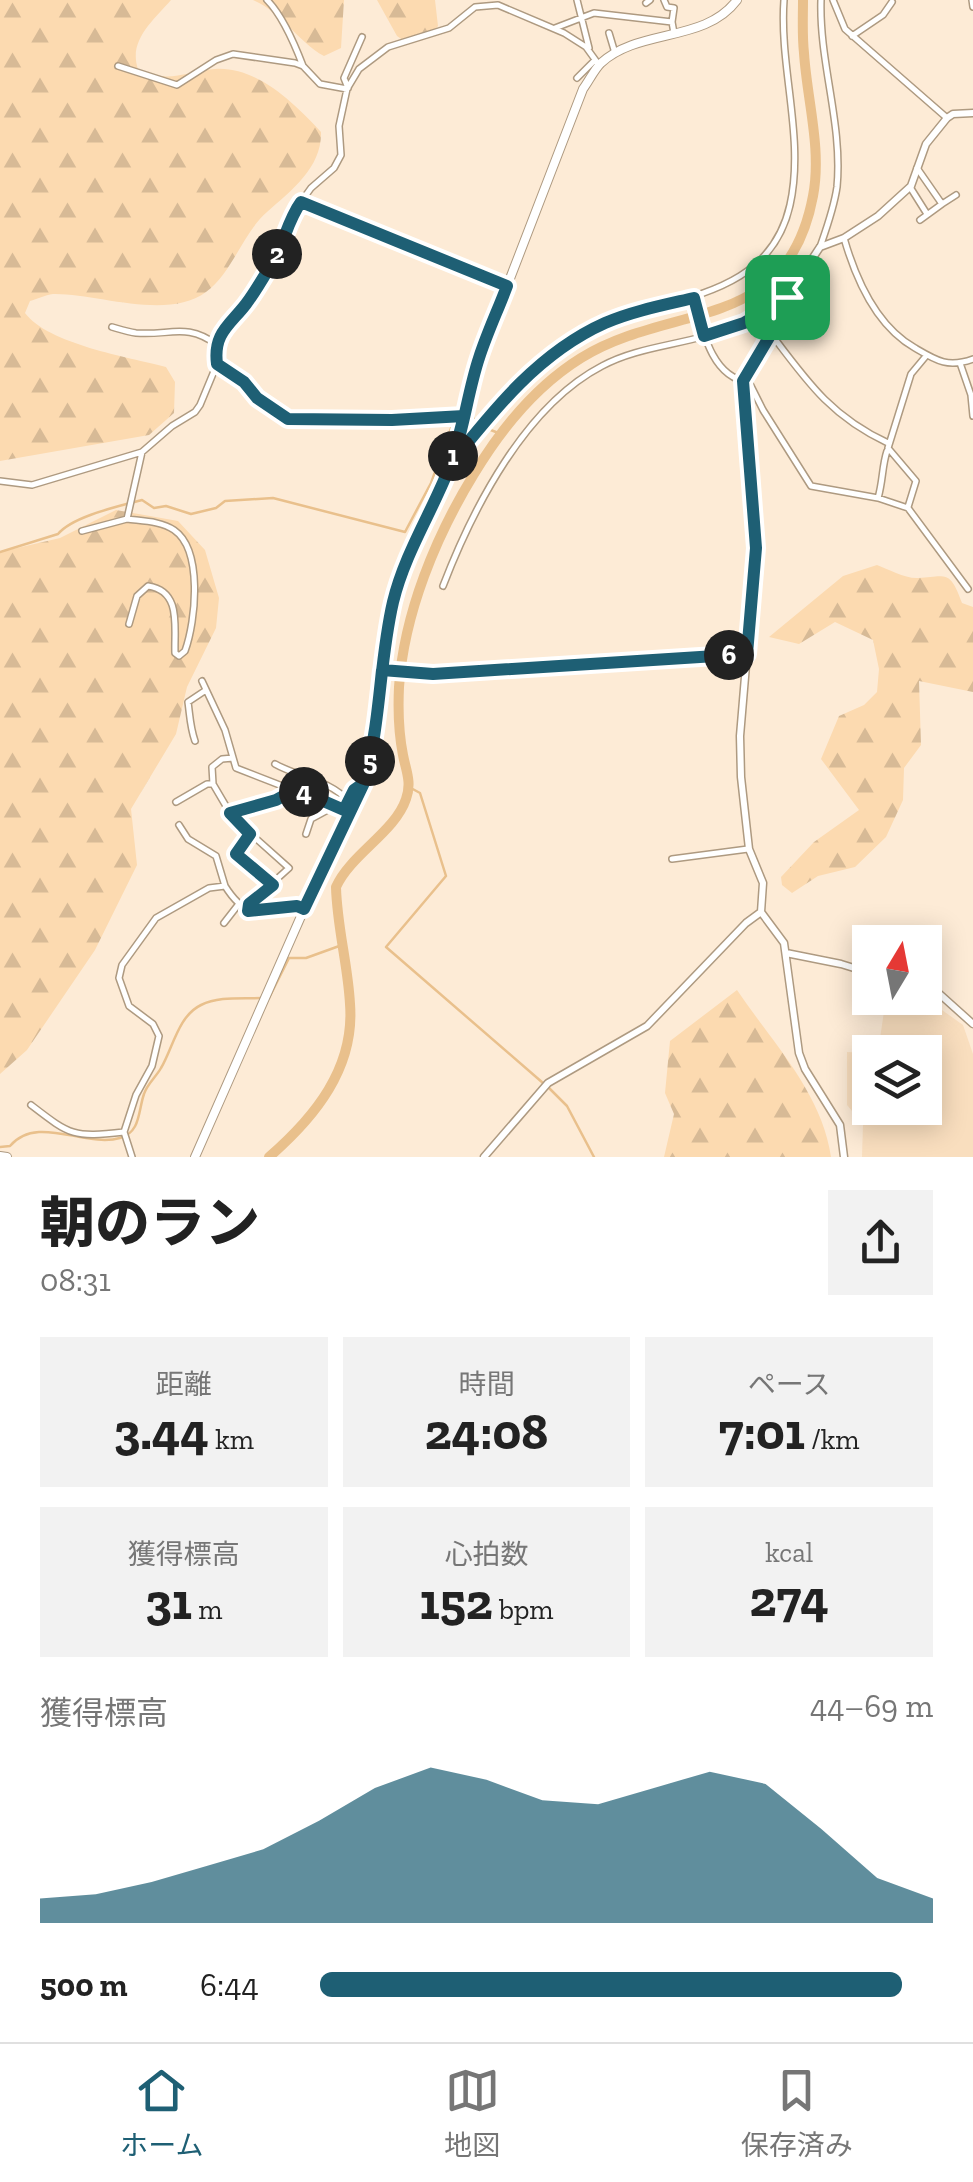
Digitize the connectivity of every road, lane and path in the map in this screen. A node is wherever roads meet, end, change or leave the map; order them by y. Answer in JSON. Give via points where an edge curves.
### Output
{"nodes":[{"id":1,"x":267,"y":0,"type":"edge"},
{"id":2,"x":577,"y":0,"type":"edge"},
{"id":3,"x":664,"y":0,"type":"edge"},
{"id":4,"x":784,"y":0,"type":"edge"},
{"id":5,"x":821,"y":0,"type":"edge"},
{"id":6,"x":833,"y":0,"type":"edge"},
{"id":7,"x":972,"y":0,"type":"edge"},
{"id":8,"x":735,"y":1,"type":"edge"},
{"id":9,"x":892,"y":2,"type":"edge"},
{"id":10,"x":973,"y":8,"type":"edge"},
{"id":11,"x":581,"y":16,"type":"junction"},
{"id":12,"x":672,"y":22,"type":"junction"},
{"id":13,"x":553,"y":29,"type":"junction"},
{"id":14,"x":609,"y":33,"type":"dead end"},
{"id":15,"x":674,"y":33,"type":"junction"},
{"id":16,"x":852,"y":36,"type":"junction"},
{"id":17,"x":362,"y":37,"type":"dead end"},
{"id":18,"x":590,"y":51,"type":"junction"},
{"id":19,"x":615,"y":54,"type":"junction"},
{"id":20,"x":596,"y":63,"type":"junction"},
{"id":21,"x":118,"y":66,"type":"dead end"},
{"id":22,"x":303,"y":66,"type":"junction"},
{"id":23,"x":578,"y":78,"type":"dead end"},
{"id":24,"x":348,"y":89,"type":"junction"},
{"id":25,"x":973,"y":113,"type":"edge"},
{"id":26,"x":947,"y":118,"type":"junction"},
{"id":27,"x":917,"y":168,"type":"junction"},
{"id":28,"x":910,"y":187,"type":"junction"},
{"id":29,"x":956,"y":196,"type":"dead end"},
{"id":30,"x":301,"y":202,"type":"junction"},
{"id":31,"x":942,"y":204,"type":"junction"},
{"id":32,"x":928,"y":215,"type":"junction"},
{"id":33,"x":920,"y":220,"type":"dead end"},
{"id":34,"x":844,"y":238,"type":"junction"},
{"id":35,"x":820,"y":247,"type":"junction"},
{"id":36,"x":507,"y":286,"type":"junction"},
{"id":37,"x":787,"y":297,"type":"junction"},
{"id":38,"x":694,"y":298,"type":"junction"},
{"id":39,"x":112,"y":327,"type":"dead end"},
{"id":40,"x":771,"y":334,"type":"junction"},
{"id":41,"x":704,"y":336,"type":"junction"},
{"id":42,"x":218,"y":345,"type":"junction"},
{"id":43,"x":926,"y":356,"type":"junction"},
{"id":44,"x":973,"y":359,"type":"edge"},
{"id":45,"x":217,"y":364,"type":"junction"},
{"id":46,"x":960,"y":364,"type":"junction"},
{"id":47,"x":743,"y":381,"type":"junction"},
{"id":48,"x":972,"y":395,"type":"edge"},
{"id":49,"x":464,"y":416,"type":"junction"},
{"id":50,"x":973,"y":416,"type":"edge"},
{"id":51,"x":888,"y":446,"type":"junction"},
{"id":52,"x":142,"y":452,"type":"junction"},
{"id":53,"x":452,"y":462,"type":"junction"},
{"id":54,"x":0,"y":481,"type":"edge"},
{"id":55,"x":878,"y":498,"type":"junction"},
{"id":56,"x":908,"y":508,"type":"junction"},
{"id":57,"x":127,"y":519,"type":"junction"},
{"id":58,"x":82,"y":532,"type":"dead end"},
{"id":59,"x":443,"y":586,"type":"dead end"},
{"id":60,"x":968,"y":589,"type":"dead end"},
{"id":61,"x":129,"y":624,"type":"dead end"},
{"id":62,"x":747,"y":654,"type":"junction"},
{"id":63,"x":387,"y":671,"type":"junction"},
{"id":64,"x":202,"y":680,"type":"dead end"},
{"id":65,"x":206,"y":690,"type":"junction"},
{"id":66,"x":195,"y":741,"type":"dead end"},
{"id":67,"x":233,"y":758,"type":"junction"},
{"id":68,"x":275,"y":764,"type":"dead end"},
{"id":69,"x":364,"y":783,"type":"junction"},
{"id":70,"x":213,"y":784,"type":"junction"},
{"id":71,"x":296,"y":789,"type":"junction"},
{"id":72,"x":348,"y":801,"type":"junction"},
{"id":73,"x":176,"y":802,"type":"dead end"},
{"id":74,"x":335,"y":806,"type":"junction"},
{"id":75,"x":344,"y":810,"type":"junction"},
{"id":76,"x":230,"y":813,"type":"junction"},
{"id":77,"x":180,"y":825,"type":"dead end"},
{"id":78,"x":250,"y":834,"type":"junction"},
{"id":79,"x":306,"y":834,"type":"dead end"},
{"id":80,"x":748,"y":849,"type":"junction"},
{"id":81,"x":331,"y":853,"type":"junction"},
{"id":82,"x":672,"y":859,"type":"dead end"},
{"id":83,"x":273,"y":885,"type":"junction"},
{"id":84,"x":226,"y":886,"type":"junction"},
{"id":85,"x":238,"y":905,"type":"junction"},
{"id":86,"x":304,"y":909,"type":"junction"},
{"id":87,"x":248,"y":911,"type":"junction"},
{"id":88,"x":761,"y":912,"type":"junction"},
{"id":89,"x":224,"y":922,"type":"dead end"},
{"id":90,"x":786,"y":953,"type":"junction"},
{"id":91,"x":852,"y":967,"type":"edge"},
{"id":92,"x":942,"y":996,"type":"edge"},
{"id":93,"x":973,"y":1024,"type":"edge"},
{"id":94,"x":31,"y":1105,"type":"dead end"},
{"id":95,"x":124,"y":1132,"type":"junction"},
{"id":96,"x":132,"y":1157,"type":"edge"},
{"id":97,"x":195,"y":1157,"type":"edge"},
{"id":98,"x":484,"y":1157,"type":"edge"},
{"id":99,"x":844,"y":1157,"type":"edge"}],
"edges":[{"from":1,"to":22,"type":"street"},
{"from":2,"to":11,"type":"street"},
{"from":3,"to":12,"type":"street","via":[[674,8]]},
{"from":4,"to":38,"type":"street","via":[[796,170],[789,212],[755,266]]},
{"from":5,"to":35,"type":"street","via":[[837,168]]},
{"from":6,"to":16,"type":"street"},
{"from":7,"to":10,"type":"street"},
{"from":8,"to":15,"type":"main road","via":[[718,20]]},
{"from":9,"to":16,"type":"street","via":[[884,16]]},
{"from":11,"to":12,"type":"street"},
{"from":11,"to":13,"type":"street"},
{"from":11,"to":18,"type":"street"},
{"from":12,"to":15,"type":"street"},
{"from":13,"to":18,"type":"street"},
{"from":13,"to":24,"type":"street","via":[[498,5],[475,7],[449,28],[388,47],[359,68]]},
{"from":14,"to":19,"type":"street"},
{"from":15,"to":19,"type":"main road"},
{"from":16,"to":26,"type":"street"},
{"from":17,"to":24,"type":"street","via":[[344,78]]},
{"from":18,"to":20,"type":"street"},
{"from":19,"to":20,"type":"main road"},
{"from":20,"to":23,"type":"street"},
{"from":20,"to":36,"type":"main road"},
{"from":21,"to":22,"type":"street","via":[[177,85],[233,54]]},
{"from":22,"to":24,"type":"street","via":[[320,84]]},
{"from":24,"to":30,"type":"street","via":[[339,126],[341,155]]},
{"from":25,"to":26,"type":"street"},
{"from":26,"to":27,"type":"street"},
{"from":27,"to":28,"type":"street"},
{"from":27,"to":31,"type":"street"},
{"from":28,"to":32,"type":"street"},
{"from":28,"to":34,"type":"street"},
{"from":29,"to":31,"type":"street"},
{"from":30,"to":36,"type":"street"},
{"from":30,"to":42,"type":"street","via":[[277,255],[229,319]]},
{"from":31,"to":32,"type":"street"},
{"from":32,"to":33,"type":"street"},
{"from":34,"to":35,"type":"street"},
{"from":34,"to":43,"type":"street","via":[[879,316],[896,338]]},
{"from":35,"to":37,"type":"street"},
{"from":36,"to":49,"type":"main road"},
{"from":37,"to":40,"type":"street"},
{"from":37,"to":41,"type":"street","via":[[744,323]]},
{"from":38,"to":41,"type":"street"},
{"from":38,"to":53,"type":"street","via":[[629,314],[578,337],[520,382]]},
{"from":39,"to":42,"type":"street","via":[[192,332]]},
{"from":40,"to":47,"type":"street"},
{"from":40,"to":51,"type":"street","via":[[835,412]]},
{"from":41,"to":47,"type":"street","via":[[716,360]]},
{"from":41,"to":59,"type":"street","via":[[604,365],[558,396],[494,482]]},
{"from":42,"to":45,"type":"street"},
{"from":43,"to":46,"type":"street"},
{"from":43,"to":51,"type":"street","via":[[911,374]]},
{"from":44,"to":46,"type":"street"},
{"from":45,"to":49,"type":"street","via":[[288,419]]},
{"from":45,"to":52,"type":"street","via":[[195,412]]},
{"from":46,"to":48,"type":"street"},
{"from":47,"to":55,"type":"street","via":[[810,486]]},
{"from":47,"to":62,"type":"street","via":[[756,548]]},
{"from":48,"to":50,"type":"street"},
{"from":49,"to":53,"type":"main road"},
{"from":51,"to":55,"type":"street"},
{"from":51,"to":56,"type":"street","via":[[916,481]]},
{"from":52,"to":54,"type":"street","via":[[32,485]]},
{"from":52,"to":57,"type":"street"},
{"from":53,"to":63,"type":"main road","via":[[394,598]]},
{"from":55,"to":56,"type":"street"},
{"from":56,"to":60,"type":"street"},
{"from":57,"to":58,"type":"street"},
{"from":57,"to":61,"type":"street","via":[[178,532],[192,552],[194,590],[182,654],[175,653],[172,603],[156,587],[137,596]]},
{"from":62,"to":63,"type":"street","via":[[433,674]]},
{"from":62,"to":80,"type":"street","via":[[740,776]]},
{"from":63,"to":69,"type":"main road"},
{"from":64,"to":65,"type":"street"},
{"from":65,"to":66,"type":"street","via":[[188,702]]},
{"from":65,"to":67,"type":"street"},
{"from":67,"to":70,"type":"street","via":[[212,767]]},
{"from":67,"to":71,"type":"street","via":[[236,768]]},
{"from":68,"to":72,"type":"street"},
{"from":69,"to":72,"type":"street"},
{"from":69,"to":81,"type":"main road"},
{"from":70,"to":73,"type":"street"},
{"from":70,"to":76,"type":"street"},
{"from":71,"to":74,"type":"street"},
{"from":71,"to":76,"type":"street"},
{"from":72,"to":75,"type":"street"},
{"from":74,"to":75,"type":"street"},
{"from":74,"to":79,"type":"street","via":[[311,820]]},
{"from":75,"to":81,"type":"street"},
{"from":76,"to":78,"type":"street"},
{"from":77,"to":84,"type":"street","via":[[190,841],[216,856]]},
{"from":78,"to":83,"type":"street","via":[[236,854]]},
{"from":78,"to":83,"type":"street","via":[[289,868]]},
{"from":80,"to":82,"type":"street"},
{"from":80,"to":88,"type":"street","via":[[763,883]]},
{"from":81,"to":86,"type":"main road"},
{"from":83,"to":87,"type":"street"},
{"from":84,"to":85,"type":"street"},
{"from":84,"to":95,"type":"street","via":[[209,888],[156,918],[122,965],[119,978],[129,1006],[159,1036]]},
{"from":85,"to":87,"type":"street"},
{"from":85,"to":89,"type":"street"},
{"from":86,"to":87,"type":"street"},
{"from":86,"to":97,"type":"main road"},
{"from":88,"to":90,"type":"street"},
{"from":88,"to":98,"type":"street","via":[[648,1026],[548,1083]]},
{"from":90,"to":91,"type":"street"},
{"from":90,"to":99,"type":"street","via":[[799,1053],[840,1126]]},
{"from":92,"to":93,"type":"street"},
{"from":94,"to":95,"type":"street","via":[[76,1134]]},
{"from":95,"to":96,"type":"street"}]}
